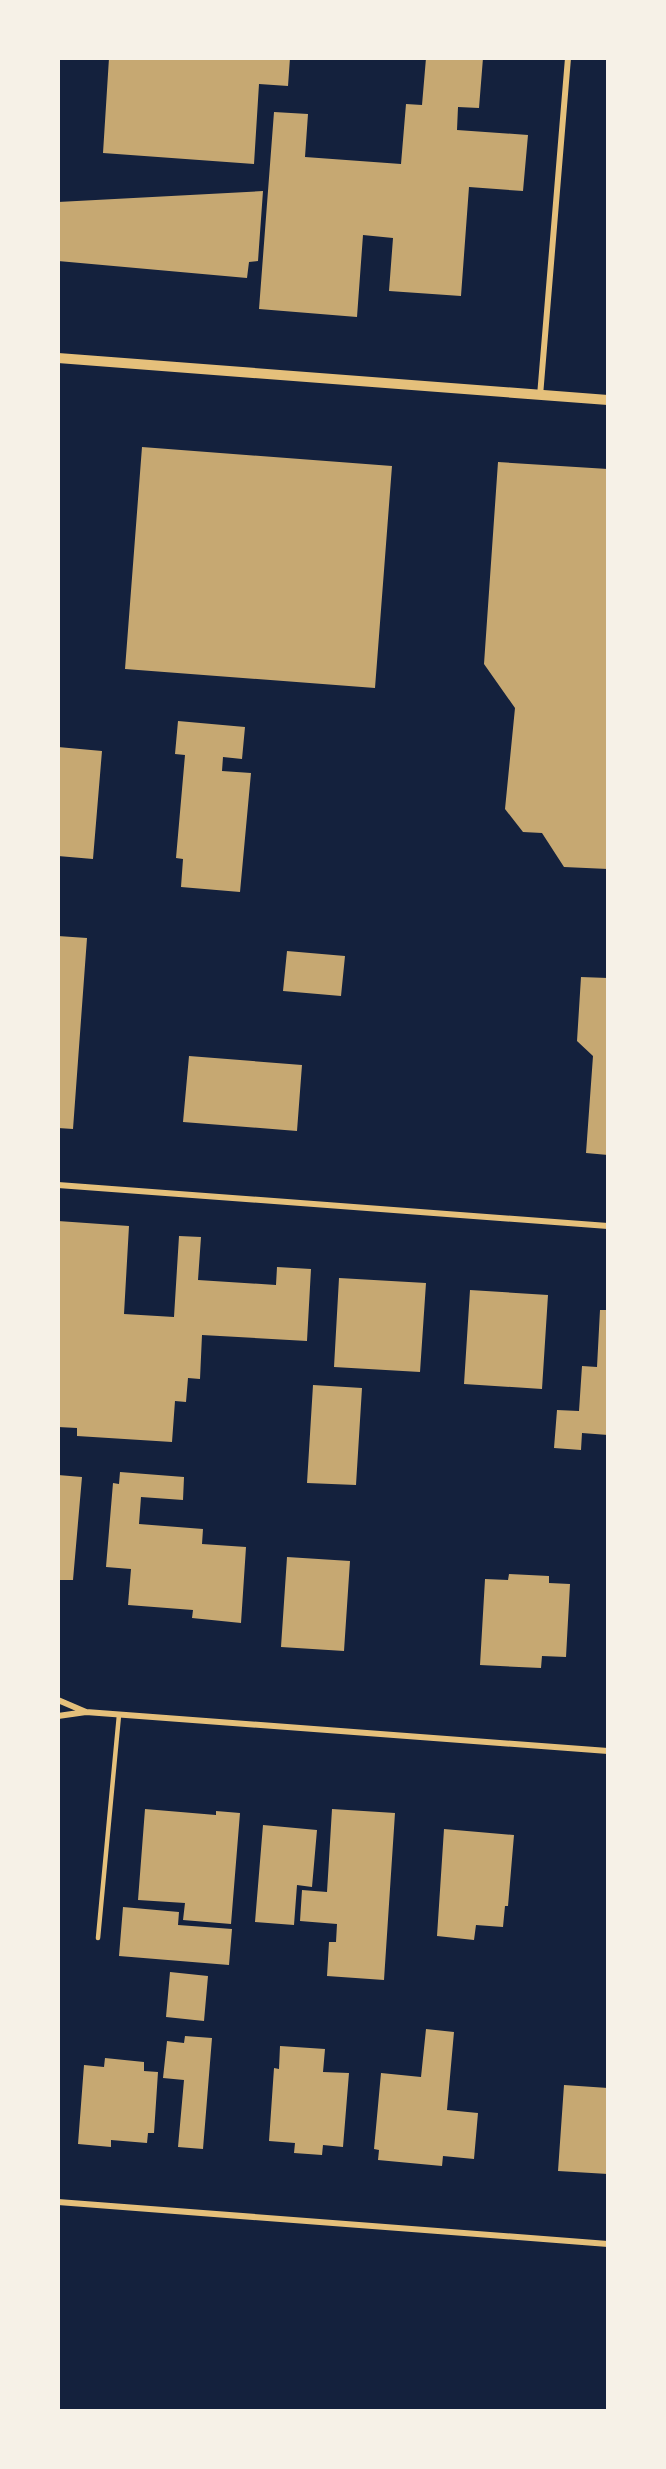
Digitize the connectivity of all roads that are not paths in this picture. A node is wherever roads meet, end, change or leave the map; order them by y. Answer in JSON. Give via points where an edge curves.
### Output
{"nodes":[{"id":1,"x":568,"y":58,"type":"edge"},
{"id":2,"x":58,"y":358,"type":"edge"},
{"id":3,"x":540,"y":396,"type":"junction"},
{"id":4,"x":608,"y":400,"type":"edge"},
{"id":5,"x":58,"y":1185,"type":"edge"},
{"id":6,"x":608,"y":1226,"type":"edge"},
{"id":7,"x":58,"y":1700,"type":"edge"},
{"id":8,"x":86,"y":1712,"type":"junction"},
{"id":9,"x":120,"y":1715,"type":"junction"},
{"id":10,"x":58,"y":1716,"type":"edge"},
{"id":11,"x":608,"y":1751,"type":"edge"},
{"id":12,"x":98,"y":1938,"type":"dead end"},
{"id":13,"x":58,"y":2202,"type":"edge"},
{"id":14,"x":608,"y":2244,"type":"edge"}],
"edges":[{"from":1,"to":3,"type":"street"},
{"from":2,"to":3,"type":"street"},
{"from":3,"to":4,"type":"street"},
{"from":5,"to":6,"type":"street"},
{"from":7,"to":8,"type":"street"},
{"from":8,"to":9,"type":"street"},
{"from":8,"to":10,"type":"street"},
{"from":9,"to":11,"type":"street"},
{"from":9,"to":12,"type":"lane"},
{"from":13,"to":14,"type":"street"}]}
